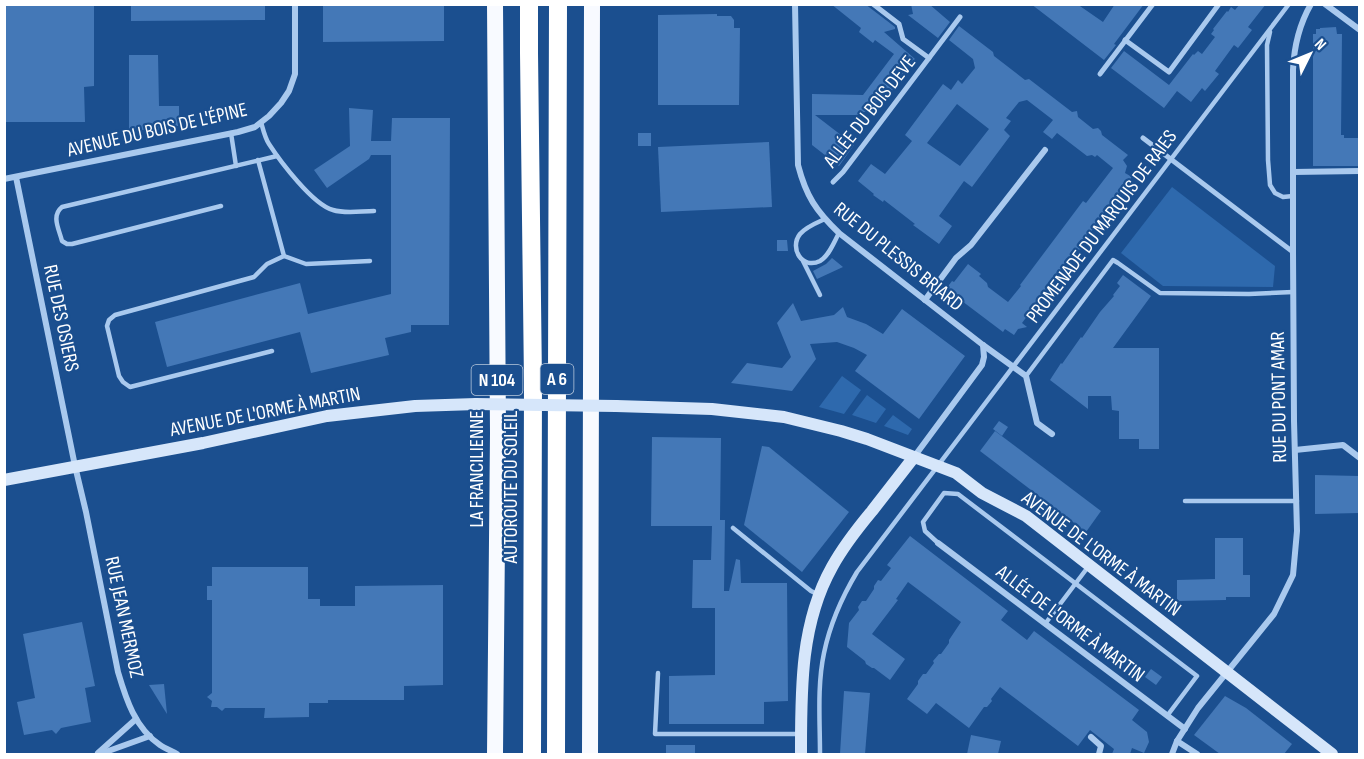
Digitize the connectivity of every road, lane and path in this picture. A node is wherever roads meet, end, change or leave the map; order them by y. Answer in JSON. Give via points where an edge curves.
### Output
{"nodes":[{"id":1,"x":295,"y":4,"type":"edge"},
{"id":2,"x":495,"y":4,"type":"edge"},
{"id":3,"x":518,"y":4,"type":"edge"},
{"id":4,"x":529,"y":4,"type":"edge"},
{"id":5,"x":558,"y":4,"type":"edge"},
{"id":6,"x":592,"y":4,"type":"edge"},
{"id":7,"x":795,"y":4,"type":"edge"},
{"id":8,"x":873,"y":4,"type":"edge"},
{"id":9,"x":1153,"y":4,"type":"edge"},
{"id":10,"x":1219,"y":4,"type":"edge"},
{"id":11,"x":1289,"y":4,"type":"edge"},
{"id":12,"x":1311,"y":4,"type":"edge"},
{"id":13,"x":1325,"y":4,"type":"edge"},
{"id":14,"x":960,"y":17,"type":"dead end"},
{"id":15,"x":1270,"y":29,"type":"junction"},
{"id":16,"x":1359,"y":30,"type":"edge"},
{"id":17,"x":1125,"y":40,"type":"junction"},
{"id":18,"x":529,"y":53,"type":"junction"},
{"id":19,"x":929,"y":58,"type":"junction"},
{"id":20,"x":1100,"y":74,"type":"dead end"},
{"id":21,"x":261,"y":122,"type":"junction"},
{"id":22,"x":231,"y":133,"type":"junction"},
{"id":23,"x":1143,"y":138,"type":"dead end"},
{"id":24,"x":1045,"y":150,"type":"dead end"},
{"id":25,"x":277,"y":156,"type":"junction"},
{"id":26,"x":258,"y":160,"type":"junction"},
{"id":27,"x":1170,"y":160,"type":"junction"},
{"id":28,"x":236,"y":165,"type":"junction"},
{"id":29,"x":1359,"y":171,"type":"edge"},
{"id":30,"x":1293,"y":172,"type":"junction"},
{"id":31,"x":16,"y":177,"type":"junction"},
{"id":32,"x":4,"y":179,"type":"edge"},
{"id":33,"x":833,"y":182,"type":"dead end"},
{"id":34,"x":1293,"y":196,"type":"junction"},
{"id":35,"x":221,"y":206,"type":"dead end"},
{"id":36,"x":374,"y":211,"type":"dead end"},
{"id":37,"x":825,"y":219,"type":"junction"},
{"id":38,"x":839,"y":233,"type":"junction"},
{"id":39,"x":1293,"y":252,"type":"junction"},
{"id":40,"x":284,"y":256,"type":"junction"},
{"id":41,"x":370,"y":261,"type":"dead end"},
{"id":42,"x":803,"y":261,"type":"junction"},
{"id":43,"x":1293,"y":292,"type":"junction"},
{"id":44,"x":820,"y":295,"type":"dead end"},
{"id":45,"x":925,"y":300,"type":"junction"},
{"id":46,"x":983,"y":345,"type":"junction"},
{"id":47,"x":272,"y":351,"type":"dead end"},
{"id":48,"x":1013,"y":366,"type":"junction"},
{"id":49,"x":1026,"y":376,"type":"junction"},
{"id":50,"x":1052,"y":434,"type":"dead end"},
{"id":51,"x":1295,"y":450,"type":"junction"},
{"id":52,"x":914,"y":457,"type":"junction"},
{"id":53,"x":1359,"y":458,"type":"edge"},
{"id":54,"x":938,"y":465,"type":"junction"},
{"id":55,"x":75,"y":466,"type":"junction"},
{"id":56,"x":4,"y":480,"type":"edge"},
{"id":57,"x":1185,"y":501,"type":"dead end"},
{"id":58,"x":1297,"y":501,"type":"junction"},
{"id":59,"x":733,"y":528,"type":"dead end"},
{"id":60,"x":938,"y":543,"type":"joint"},
{"id":61,"x":1089,"y":565,"type":"junction"},
{"id":62,"x":1076,"y":584,"type":"junction"},
{"id":63,"x":819,"y":595,"type":"junction"},
{"id":64,"x":1045,"y":624,"type":"junction"},
{"id":65,"x":1227,"y":672,"type":"junction"},
{"id":66,"x":658,"y":673,"type":"dead end"},
{"id":67,"x":1167,"y":716,"type":"junction"},
{"id":68,"x":136,"y":719,"type":"junction"},
{"id":69,"x":1185,"y":729,"type":"junction"},
{"id":70,"x":801,"y":734,"type":"junction"},
{"id":71,"x":150,"y":736,"type":"junction"},
{"id":72,"x":1091,"y":737,"type":"dead end"},
{"id":73,"x":1177,"y":741,"type":"junction"},
{"id":74,"x":99,"y":754,"type":"edge"},
{"id":75,"x":177,"y":754,"type":"edge"},
{"id":76,"x":495,"y":754,"type":"edge"},
{"id":77,"x":531,"y":754,"type":"edge"},
{"id":78,"x":556,"y":754,"type":"edge"},
{"id":79,"x":590,"y":754,"type":"edge"},
{"id":80,"x":801,"y":754,"type":"edge"},
{"id":81,"x":820,"y":754,"type":"edge"},
{"id":82,"x":1099,"y":754,"type":"edge"},
{"id":83,"x":1172,"y":754,"type":"edge"},
{"id":84,"x":1197,"y":754,"type":"edge"},
{"id":85,"x":1332,"y":754,"type":"edge"}],
"edges":[{"from":1,"to":21,"type":"street","name":"AVENUE DU BOIS DE L'ÉPINE","via":[[294,75],[281,103]]},
{"from":2,"to":76,"type":"highway","name":"LA FRANCILIENNE","number":"N 104"},
{"from":3,"to":18,"type":"highway"},
{"from":4,"to":18,"type":"highway","name":"AUTOROUTE DU SOLEIL","number":"A 6"},
{"from":5,"to":78,"type":"highway","number":"A 6"},
{"from":6,"to":79,"type":"highway"},
{"from":7,"to":37,"type":"street","name":"RUE DU PLESSIS BRIARD","via":[[798,165],[802,184]]},
{"from":8,"to":19,"type":"street","name":"ALLÉE DU BOIS DEVE","via":[[899,24],[903,39]]},
{"from":9,"to":17,"type":"street"},
{"from":10,"to":17,"type":"street","via":[[1169,72]]},
{"from":11,"to":15,"type":"lane","name":"PROMENADE DU MARQUIS DE RAIES"},
{"from":12,"to":30,"type":"street","name":"RUE DU PONT AMAR","via":[[1294,51]]},
{"from":13,"to":16,"type":"street"},
{"from":14,"to":19,"type":"street","name":"ALLÉE DU BOIS DEVE"},
{"from":15,"to":27,"type":"lane","name":"PROMENADE DU MARQUIS DE RAIES"},
{"from":15,"to":34,"type":"lane","via":[[1270,185],[1275,193]]},
{"from":17,"to":20,"type":"street"},
{"from":18,"to":77,"type":"highway","name":"AUTOROUTE DU SOLEIL","number":"A 6","via":[[533,382]]},
{"from":19,"to":33,"type":"street","name":"ALLÉE DU BOIS DEVE"},
{"from":21,"to":22,"type":"street","name":"AVENUE DU BOIS DE L'ÉPINE"},
{"from":21,"to":25,"type":"lane","via":[[267,142]]},
{"from":22,"to":28,"type":"lane"},
{"from":22,"to":31,"type":"street","name":"AVENUE DU BOIS DE L'ÉPINE"},
{"from":23,"to":27,"type":"street"},
{"from":24,"to":45,"type":"street"},
{"from":25,"to":26,"type":"lane"},
{"from":25,"to":36,"type":"lane","via":[[311,195],[330,210]]},
{"from":26,"to":28,"type":"lane"},
{"from":26,"to":40,"type":"lane"},
{"from":27,"to":39,"type":"street"},
{"from":27,"to":48,"type":"lane","name":"PROMENADE DU MARQUIS DE RAIES"},
{"from":28,"to":35,"type":"lane","via":[[62,207],[55,216],[62,240],[72,244]]},
{"from":29,"to":30,"type":"street"},
{"from":30,"to":34,"type":"street","name":"RUE DU PONT AMAR"},
{"from":31,"to":32,"type":"street","name":"AVENUE DU BOIS DE L'ÉPINE"},
{"from":31,"to":55,"type":"street","name":"RUE DES OSIERS"},
{"from":34,"to":39,"type":"street","name":"RUE DU PONT AMAR"},
{"from":37,"to":38,"type":"street","name":"RUE DU PLESSIS BRIARD"},
{"from":37,"to":42,"type":"lane","via":[[807,228],[795,243],[797,255]]},
{"from":38,"to":42,"type":"lane","via":[[820,261]]},
{"from":38,"to":45,"type":"street","name":"RUE DU PLESSIS BRIARD"},
{"from":39,"to":43,"type":"street","name":"RUE DU PONT AMAR"},
{"from":40,"to":41,"type":"lane","via":[[306,264]]},
{"from":40,"to":47,"type":"lane","via":[[267,264],[255,277],[115,315],[107,326],[119,376],[130,387]]},
{"from":42,"to":44,"type":"lane"},
{"from":43,"to":49,"type":"lane","via":[[1160,293],[1113,260]]},
{"from":43,"to":51,"type":"street","name":"RUE DU PONT AMAR"},
{"from":45,"to":46,"type":"street","name":"RUE DU PLESSIS BRIARD"},
{"from":46,"to":48,"type":"street","name":"RUE DU PLESSIS BRIARD"},
{"from":46,"to":52,"type":"street","via":[[982,365]]},
{"from":48,"to":49,"type":"street","name":"RUE DU PLESSIS BRIARD"},
{"from":48,"to":54,"type":"lane","name":"PROMENADE DU MARQUIS DE RAIES"},
{"from":49,"to":50,"type":"street","via":[[1037,423]]},
{"from":51,"to":53,"type":"street","via":[[1343,446]]},
{"from":51,"to":58,"type":"street","name":"RUE DU PONT AMAR"},
{"from":52,"to":54,"type":"main road","name":"AVENUE DE L'ORME À MARTIN"},
{"from":52,"to":55,"type":"main road","name":"AVENUE DE L'ORME À MARTIN","bridge":true,"via":[[841,431],[784,417],[712,409],[476,404],[327,416]]},
{"from":52,"to":63,"type":"main road","via":[[848,541]]},
{"from":54,"to":61,"type":"main road","name":"AVENUE DE L'ORME À MARTIN","via":[[1026,516]]},
{"from":54,"to":81,"type":"lane","name":"PROMENADE DU MARQUIS DE RAIES","via":[[857,572],[835,614],[821,670]]},
{"from":55,"to":56,"type":"main road","name":"AVENUE DE L'ORME À MARTIN"},
{"from":55,"to":68,"type":"street","name":"RUE JEAN MERMOZ","via":[[118,672]]},
{"from":57,"to":58,"type":"lane"},
{"from":58,"to":65,"type":"street","name":"RUE DU PONT AMAR","via":[[1293,575],[1274,614]]},
{"from":59,"to":63,"type":"lane"},
{"from":60,"to":62,"type":"lane","via":[[925,531],[923,522],[944,493],[958,494]]},
{"from":60,"to":64,"type":"street","name":"ALLÉE DE L'ORME À MARTIN"},
{"from":61,"to":62,"type":"lane"},
{"from":61,"to":65,"type":"main road","name":"AVENUE DE L'ORME À MARTIN"},
{"from":62,"to":64,"type":"lane"},
{"from":62,"to":67,"type":"lane","via":[[1197,676]]},
{"from":63,"to":70,"type":"main road","via":[[804,660]]},
{"from":64,"to":67,"type":"street","name":"ALLÉE DE L'ORME À MARTIN"},
{"from":65,"to":69,"type":"street","name":"RUE DU PONT AMAR"},
{"from":65,"to":85,"type":"main road","name":"AVENUE DE L'ORME À MARTIN"},
{"from":66,"to":70,"type":"lane","via":[[656,734]]},
{"from":67,"to":69,"type":"street","name":"ALLÉE DE L'ORME À MARTIN"},
{"from":68,"to":71,"type":"street","name":"RUE JEAN MERMOZ"},
{"from":68,"to":74,"type":"street"},
{"from":69,"to":73,"type":"street","name":"RUE DU PONT AMAR"},
{"from":70,"to":80,"type":"main road"},
{"from":71,"to":74,"type":"street"},
{"from":71,"to":75,"type":"street","name":"RUE JEAN MERMOZ"},
{"from":72,"to":82,"type":"street","via":[[1101,746]]},
{"from":73,"to":83,"type":"street","name":"RUE DU PONT AMAR"},
{"from":73,"to":84,"type":"street"}]}
